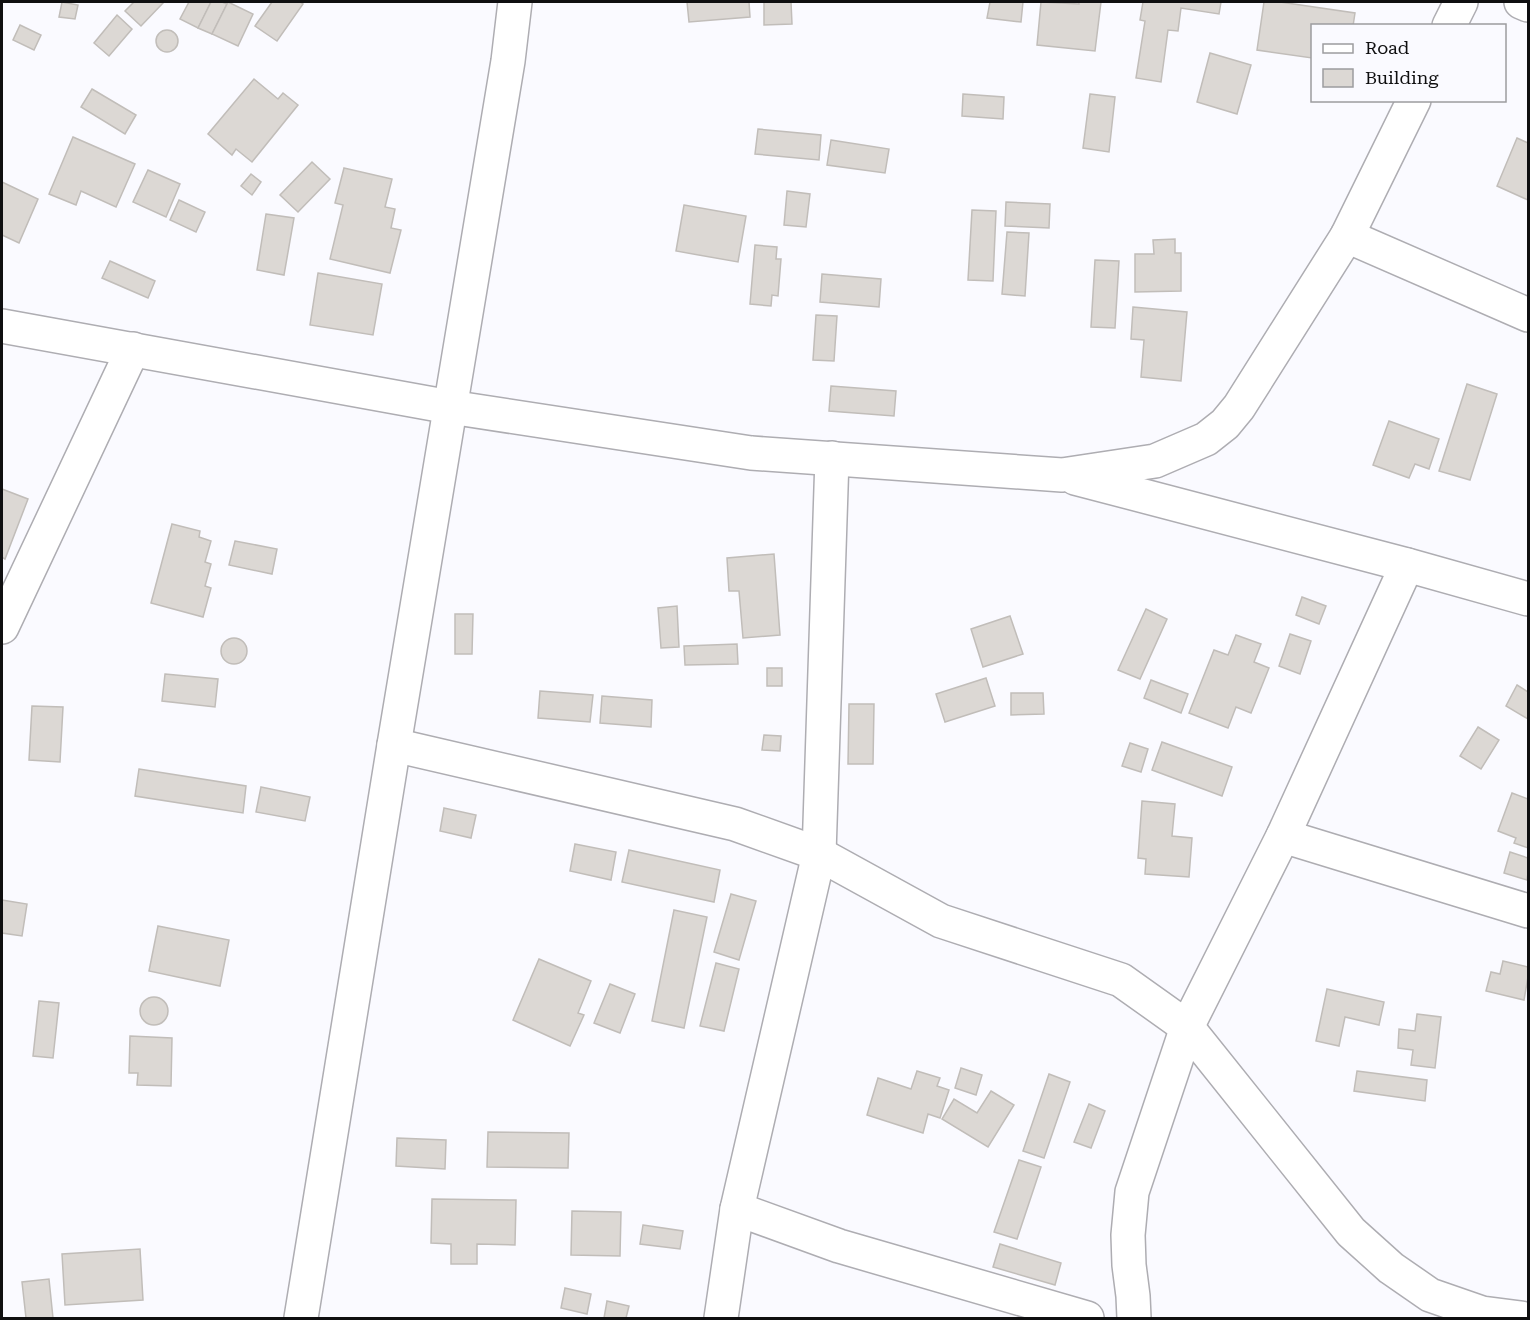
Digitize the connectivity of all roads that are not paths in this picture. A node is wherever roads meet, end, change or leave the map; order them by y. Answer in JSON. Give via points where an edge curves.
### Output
{"nodes":[{"id":1,"x":515,"y":2,"type":"edge"},
{"id":2,"x":1461,"y":2,"type":"edge"},
{"id":3,"x":1521,"y":2,"type":"edge"},
{"id":4,"x":1528,"y":5,"type":"edge"},
{"id":5,"x":1450,"y":24,"type":"edge"},
{"id":6,"x":1413,"y":102,"type":"edge"},
{"id":7,"x":1347,"y":236,"type":"junction"},
{"id":8,"x":1528,"y":315,"type":"edge"},
{"id":9,"x":2,"y":326,"type":"edge"},
{"id":10,"x":134,"y":349,"type":"junction"},
{"id":11,"x":450,"y":407,"type":"junction"},
{"id":12,"x":832,"y":458,"type":"junction"},
{"id":13,"x":1062,"y":475,"type":"junction"},
{"id":14,"x":1407,"y":565,"type":"junction"},
{"id":15,"x":1528,"y":599,"type":"edge"},
{"id":16,"x":2,"y":627,"type":"edge"},
{"id":17,"x":394,"y":746,"type":"junction"},
{"id":18,"x":1283,"y":836,"type":"junction"},
{"id":19,"x":819,"y":854,"type":"junction"},
{"id":20,"x":1528,"y":911,"type":"edge"},
{"id":21,"x":1187,"y":1027,"type":"junction"},
{"id":22,"x":737,"y":1209,"type":"junction"},
{"id":23,"x":301,"y":1318,"type":"edge"},
{"id":24,"x":721,"y":1318,"type":"edge"},
{"id":25,"x":1087,"y":1318,"type":"edge"},
{"id":26,"x":1134,"y":1318,"type":"edge"},
{"id":27,"x":1521,"y":1318,"type":"edge"}],
"edges":[{"from":1,"to":11,"type":"street"},
{"from":2,"to":5,"type":"street"},
{"from":3,"to":4,"type":"street"},
{"from":6,"to":7,"type":"street"},
{"from":7,"to":8,"type":"street"},
{"from":7,"to":13,"type":"street","via":[[1225,424],[1206,439],[1155,461]]},
{"from":9,"to":10,"type":"street"},
{"from":10,"to":11,"type":"street"},
{"from":10,"to":16,"type":"street"},
{"from":11,"to":12,"type":"street","via":[[751,453]]},
{"from":11,"to":17,"type":"street"},
{"from":12,"to":13,"type":"street"},
{"from":12,"to":19,"type":"street"},
{"from":13,"to":14,"type":"street"},
{"from":14,"to":15,"type":"street"},
{"from":14,"to":18,"type":"street"},
{"from":17,"to":19,"type":"street","via":[[735,824]]},
{"from":17,"to":23,"type":"street"},
{"from":18,"to":20,"type":"street"},
{"from":18,"to":21,"type":"street"},
{"from":19,"to":21,"type":"street","via":[[941,921],[1121,980]]},
{"from":19,"to":22,"type":"street"},
{"from":21,"to":26,"type":"street","via":[[1132,1192],[1128,1235]]},
{"from":21,"to":27,"type":"street","via":[[1351,1232],[1392,1268],[1430,1295],[1482,1313]]},
{"from":22,"to":24,"type":"street"},
{"from":22,"to":25,"type":"street","via":[[839,1246]]}]}
